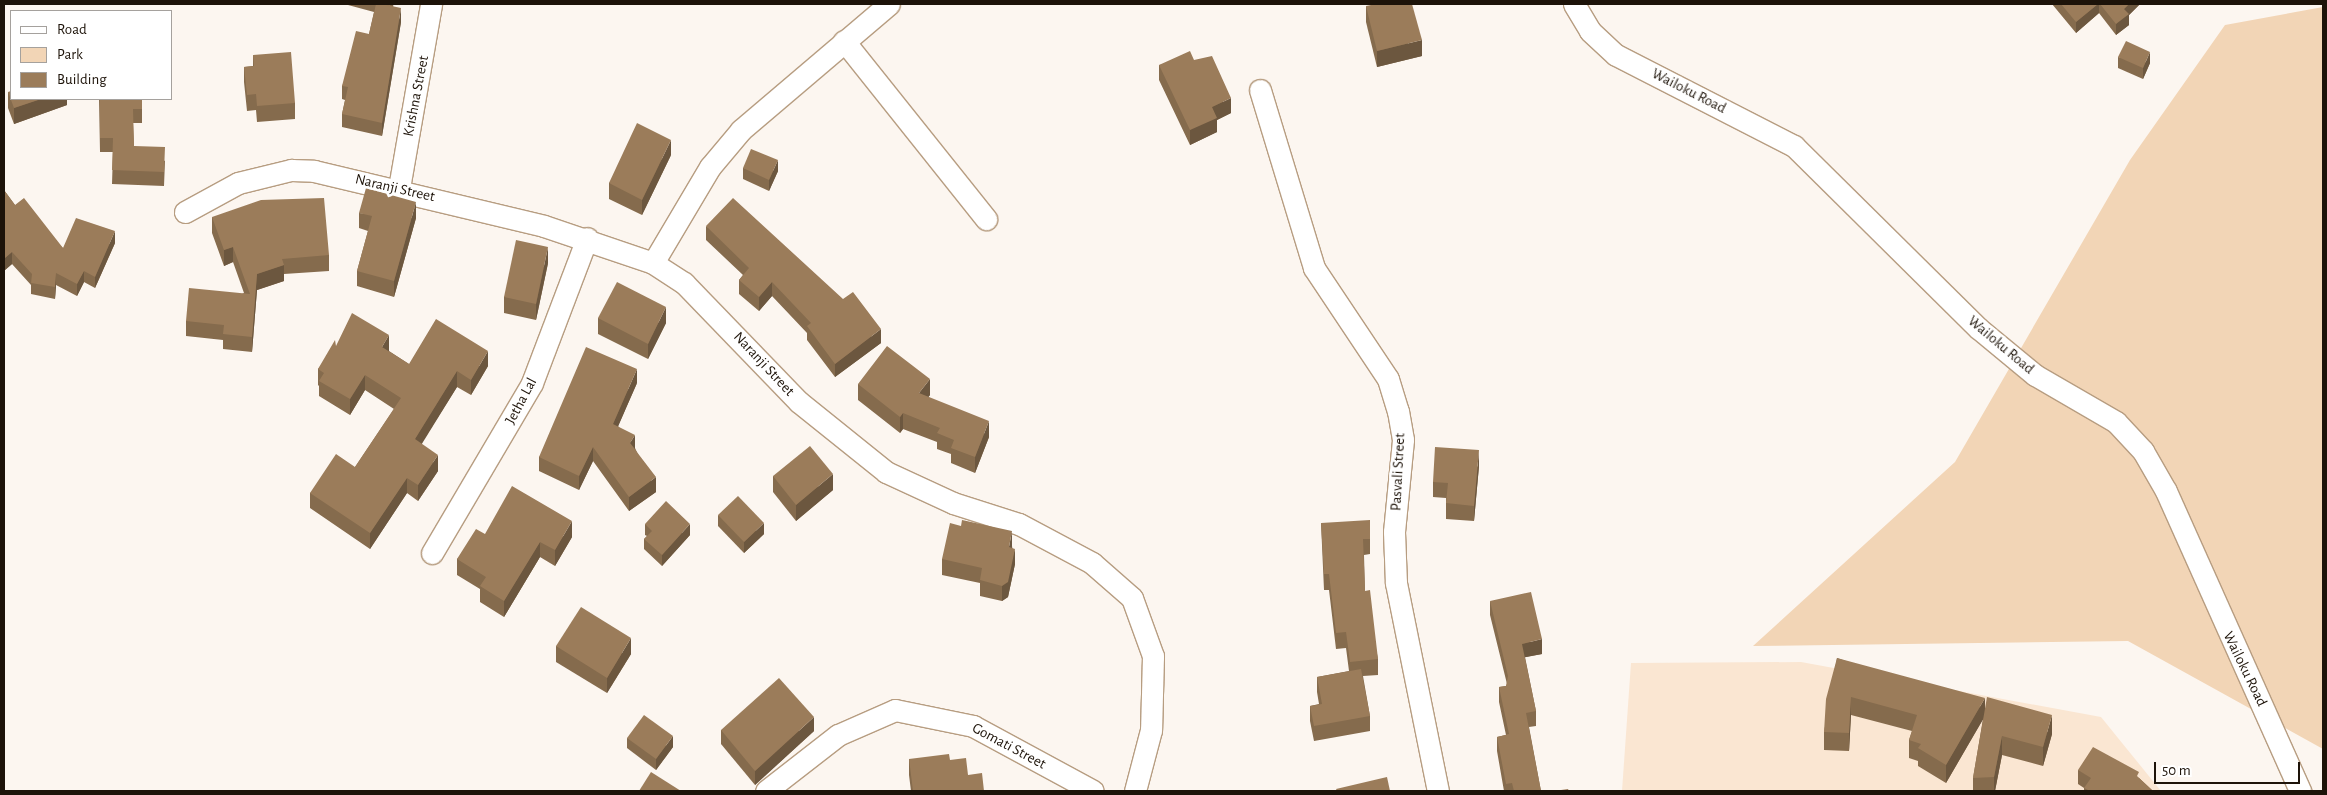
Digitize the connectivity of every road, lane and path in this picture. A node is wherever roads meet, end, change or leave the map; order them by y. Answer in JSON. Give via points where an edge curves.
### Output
{"nodes":[{"id":1,"x":431,"y":4,"type":"edge"},
{"id":2,"x":889,"y":4,"type":"edge"},
{"id":3,"x":1574,"y":4,"type":"edge"},
{"id":4,"x":844,"y":41,"type":"junction"},
{"id":5,"x":1260,"y":90,"type":"dead end"},
{"id":6,"x":399,"y":188,"type":"junction"},
{"id":7,"x":185,"y":212,"type":"dead end"},
{"id":8,"x":986,"y":219,"type":"dead end"},
{"id":9,"x":587,"y":238,"type":"junction"},
{"id":10,"x":653,"y":263,"type":"junction"},
{"id":11,"x":432,"y":553,"type":"dead end"},
{"id":12,"x":766,"y":791,"type":"edge"},
{"id":13,"x":1093,"y":791,"type":"edge"},
{"id":14,"x":1135,"y":791,"type":"edge"},
{"id":15,"x":1438,"y":791,"type":"edge"},
{"id":16,"x":2300,"y":791,"type":"edge"}],
"edges":[{"from":1,"to":6,"type":"street","name":"Krishna Street"},
{"from":2,"to":4,"type":"street"},
{"from":3,"to":16,"type":"street","name":"Wailoku Road","via":[[1590,31],[1616,55],[1794,146],[1978,328],[2036,375],[2116,422],[2144,451],[2166,491]]},
{"from":4,"to":8,"type":"street"},
{"from":4,"to":10,"type":"street","via":[[755,114],[732,140],[710,167]]},
{"from":5,"to":15,"type":"street","name":"Pasvali Street","via":[[1314,268],[1388,379],[1398,411],[1403,440],[1394,532],[1396,584]]},
{"from":6,"to":7,"type":"street","name":"Naranji Street","via":[[291,170],[238,183]]},
{"from":6,"to":9,"type":"street","name":"Naranji Street"},
{"from":9,"to":10,"type":"street","name":"Naranji Street"},
{"from":9,"to":11,"type":"street","name":"Jetha Lal","via":[[532,383]]},
{"from":10,"to":14,"type":"street","name":"Naranji Street","via":[[684,282],[799,402],[886,472],[953,503],[1019,524],[1092,563],[1132,598],[1154,656],[1152,730]]},
{"from":12,"to":13,"type":"street","name":"Gomati Street","via":[[838,735],[895,710],[973,726]]}]}
